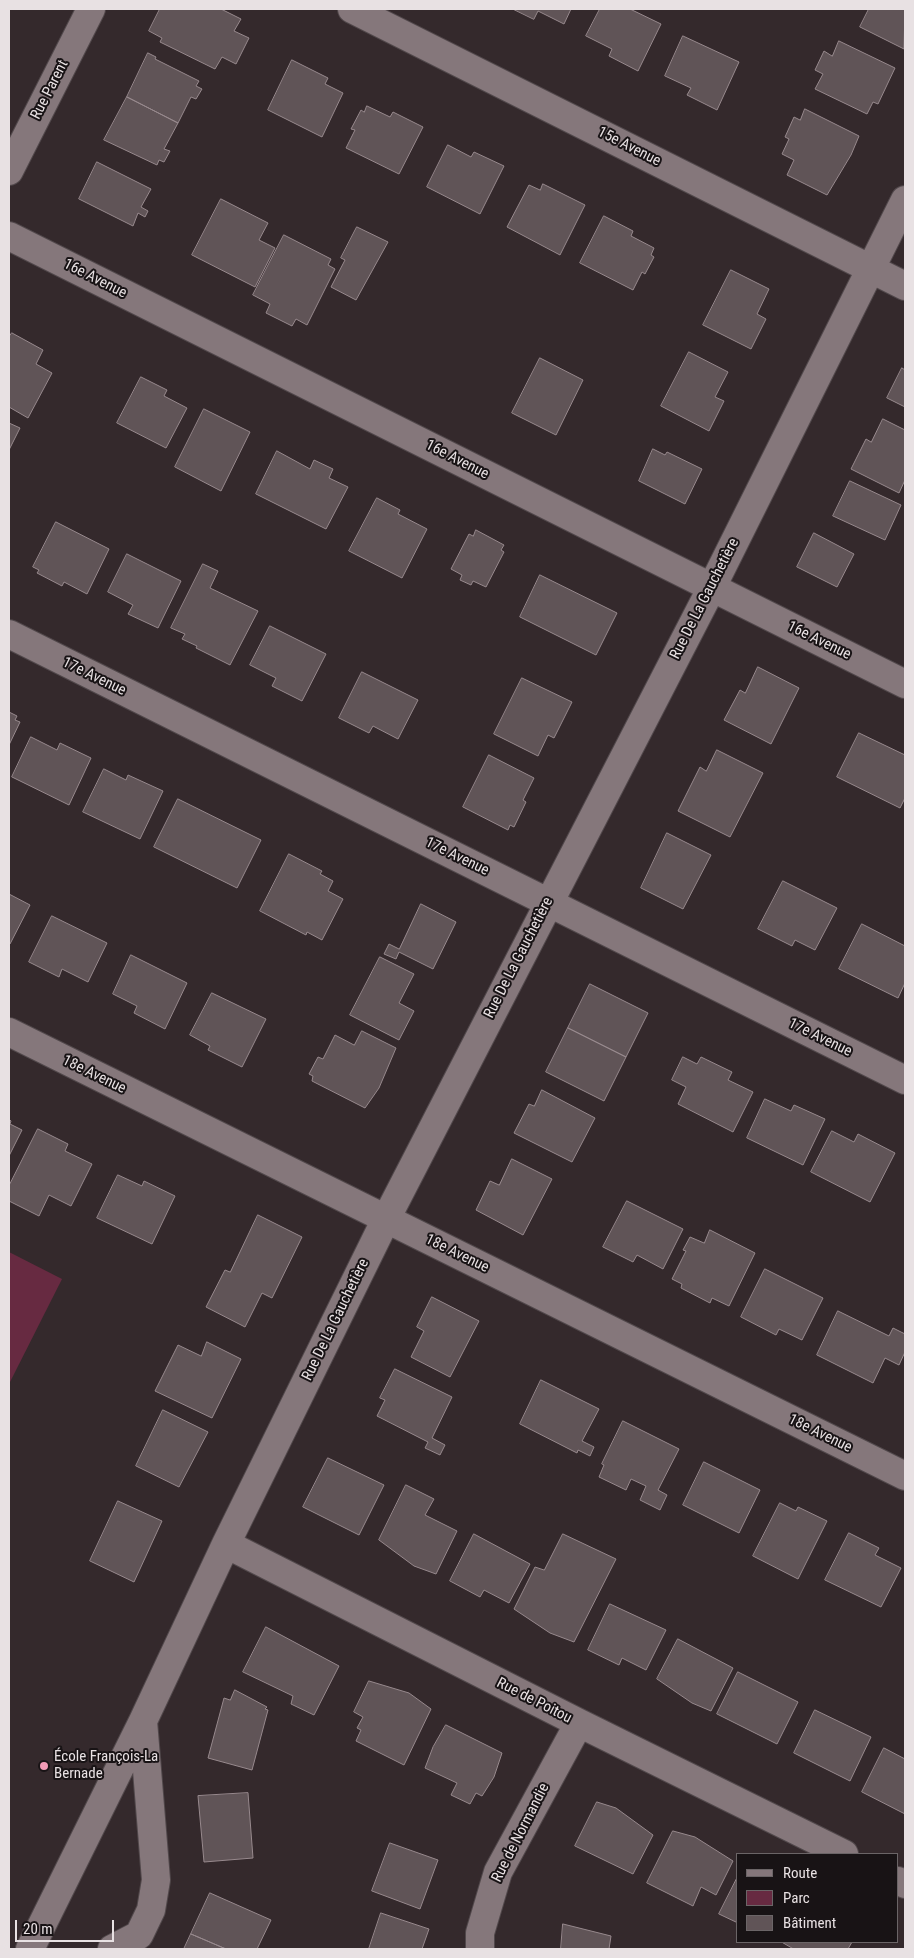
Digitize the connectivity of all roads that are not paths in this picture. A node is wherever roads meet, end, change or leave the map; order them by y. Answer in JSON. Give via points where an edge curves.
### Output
{"nodes":[{"id":1,"x":91,"y":9,"type":"edge"},
{"id":2,"x":352,"y":9,"type":"edge"},
{"id":3,"x":9,"y":171,"type":"edge"},
{"id":4,"x":905,"y":200,"type":"edge"},
{"id":5,"x":9,"y":236,"type":"edge"},
{"id":6,"x":870,"y":269,"type":"junction"},
{"id":7,"x":905,"y":286,"type":"edge"},
{"id":8,"x":712,"y":588,"type":"junction"},
{"id":9,"x":9,"y":634,"type":"edge"},
{"id":10,"x":905,"y":684,"type":"edge"},
{"id":11,"x":547,"y":902,"type":"junction"},
{"id":12,"x":9,"y":1032,"type":"edge"},
{"id":13,"x":905,"y":1080,"type":"edge"},
{"id":14,"x":386,"y":1219,"type":"junction"},
{"id":15,"x":905,"y":1476,"type":"edge"},
{"id":16,"x":226,"y":1544,"type":"junction"},
{"id":17,"x":143,"y":1722,"type":"junction"},
{"id":18,"x":579,"y":1723,"type":"junction"},
{"id":19,"x":842,"y":1853,"type":"edge"},
{"id":20,"x":30,"y":1949,"type":"edge"},
{"id":21,"x":112,"y":1949,"type":"edge"},
{"id":22,"x":480,"y":1949,"type":"edge"}],
"edges":[{"from":1,"to":3,"type":"street","name":"Rue Parent"},
{"from":2,"to":6,"type":"street","name":"15e Avenue"},
{"from":4,"to":6,"type":"street","name":"Rue De La Gauchetière"},
{"from":5,"to":8,"type":"street","name":"16e Avenue"},
{"from":6,"to":7,"type":"street","name":"15e Avenue"},
{"from":6,"to":8,"type":"street","name":"Rue De La Gauchetière"},
{"from":8,"to":10,"type":"street","name":"16e Avenue"},
{"from":8,"to":11,"type":"street","name":"Rue De La Gauchetière"},
{"from":9,"to":11,"type":"street","name":"17e Avenue"},
{"from":11,"to":13,"type":"street","name":"17e Avenue"},
{"from":11,"to":14,"type":"street","name":"Rue De La Gauchetière"},
{"from":12,"to":14,"type":"street","name":"18e Avenue"},
{"from":14,"to":15,"type":"street","name":"18e Avenue"},
{"from":14,"to":16,"type":"street","name":"Rue De La Gauchetière"},
{"from":16,"to":17,"type":"street","name":"Rue De La Gauchetière"},
{"from":16,"to":18,"type":"street","name":"Rue de Poitou"},
{"from":17,"to":20,"type":"street","name":"Rue De La Gauchetière"},
{"from":17,"to":21,"type":"street","name":"Rue De La Gauchetière","via":[[156,1880],[151,1910],[139,1935]]},
{"from":18,"to":19,"type":"street","name":"Rue de Poitou"},
{"from":18,"to":22,"type":"street","name":"Rue de Normandie","via":[[498,1872],[480,1933]]}]}
